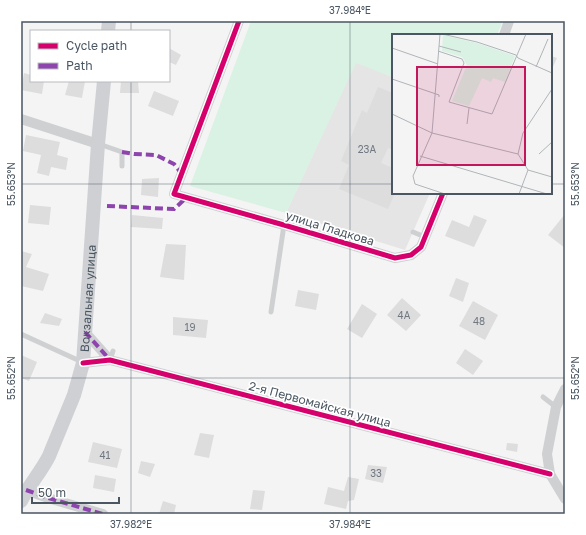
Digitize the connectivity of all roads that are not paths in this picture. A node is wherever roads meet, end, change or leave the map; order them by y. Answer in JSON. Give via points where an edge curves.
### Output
{"nodes":[{"id":1,"x":239,"y":21,"type":"edge"},
{"id":2,"x":509,"y":21,"type":"edge"},
{"id":3,"x":504,"y":34,"type":"edge"},
{"id":4,"x":104,"y":82,"type":"edge"},
{"id":5,"x":21,"y":119,"type":"edge"},
{"id":6,"x":98,"y":144,"type":"junction"},
{"id":7,"x":122,"y":166,"type":"dead end"},
{"id":8,"x":443,"y":194,"type":"edge"},
{"id":9,"x":284,"y":225,"type":"junction"},
{"id":10,"x":413,"y":232,"type":"dead end"},
{"id":11,"x":425,"y":237,"type":"junction"},
{"id":12,"x":271,"y":312,"type":"dead end"},
{"id":13,"x":85,"y":332,"type":"junction"},
{"id":14,"x":21,"y":334,"type":"edge"},
{"id":15,"x":112,"y":356,"type":"junction"},
{"id":16,"x":83,"y":363,"type":"junction"},
{"id":17,"x":565,"y":389,"type":"edge"},
{"id":18,"x":543,"y":397,"type":"dead end"},
{"id":19,"x":556,"y":407,"type":"junction"},
{"id":20,"x":550,"y":474,"type":"junction"},
{"id":21,"x":23,"y":493,"type":"edge"},
{"id":22,"x":565,"y":499,"type":"edge"},
{"id":23,"x":103,"y":514,"type":"edge"}],
"edges":[{"from":1,"to":9,"type":"street","name":"улица Гладкова","via":[[174,194]]},
{"from":2,"to":3,"type":"street"},
{"from":4,"to":6,"type":"street","name":"Вокзальная улица"},
{"from":5,"to":6,"type":"street"},
{"from":6,"to":7,"type":"lane","via":[[122,152]]},
{"from":6,"to":13,"type":"street","name":"Вокзальная улица"},
{"from":8,"to":11,"type":"street","name":"улица Гладкова"},
{"from":9,"to":11,"type":"street","name":"улица Гладкова","via":[[395,258],[411,255],[421,247]]},
{"from":9,"to":12,"type":"lane"},
{"from":10,"to":11,"type":"lane"},
{"from":13,"to":15,"type":"street"},
{"from":13,"to":16,"type":"street","name":"Вокзальная улица"},
{"from":14,"to":16,"type":"lane"},
{"from":15,"to":16,"type":"street","name":"2-я Первомайская улица"},
{"from":15,"to":20,"type":"street","name":"2-я Первомайская улица"},
{"from":16,"to":21,"type":"street","name":"Вокзальная улица","via":[[49,456]]},
{"from":17,"to":19,"type":"street"},
{"from":18,"to":19,"type":"lane"},
{"from":19,"to":20,"type":"street","via":[[547,454]]},
{"from":20,"to":22,"type":"street"},
{"from":21,"to":23,"type":"street"}]}
